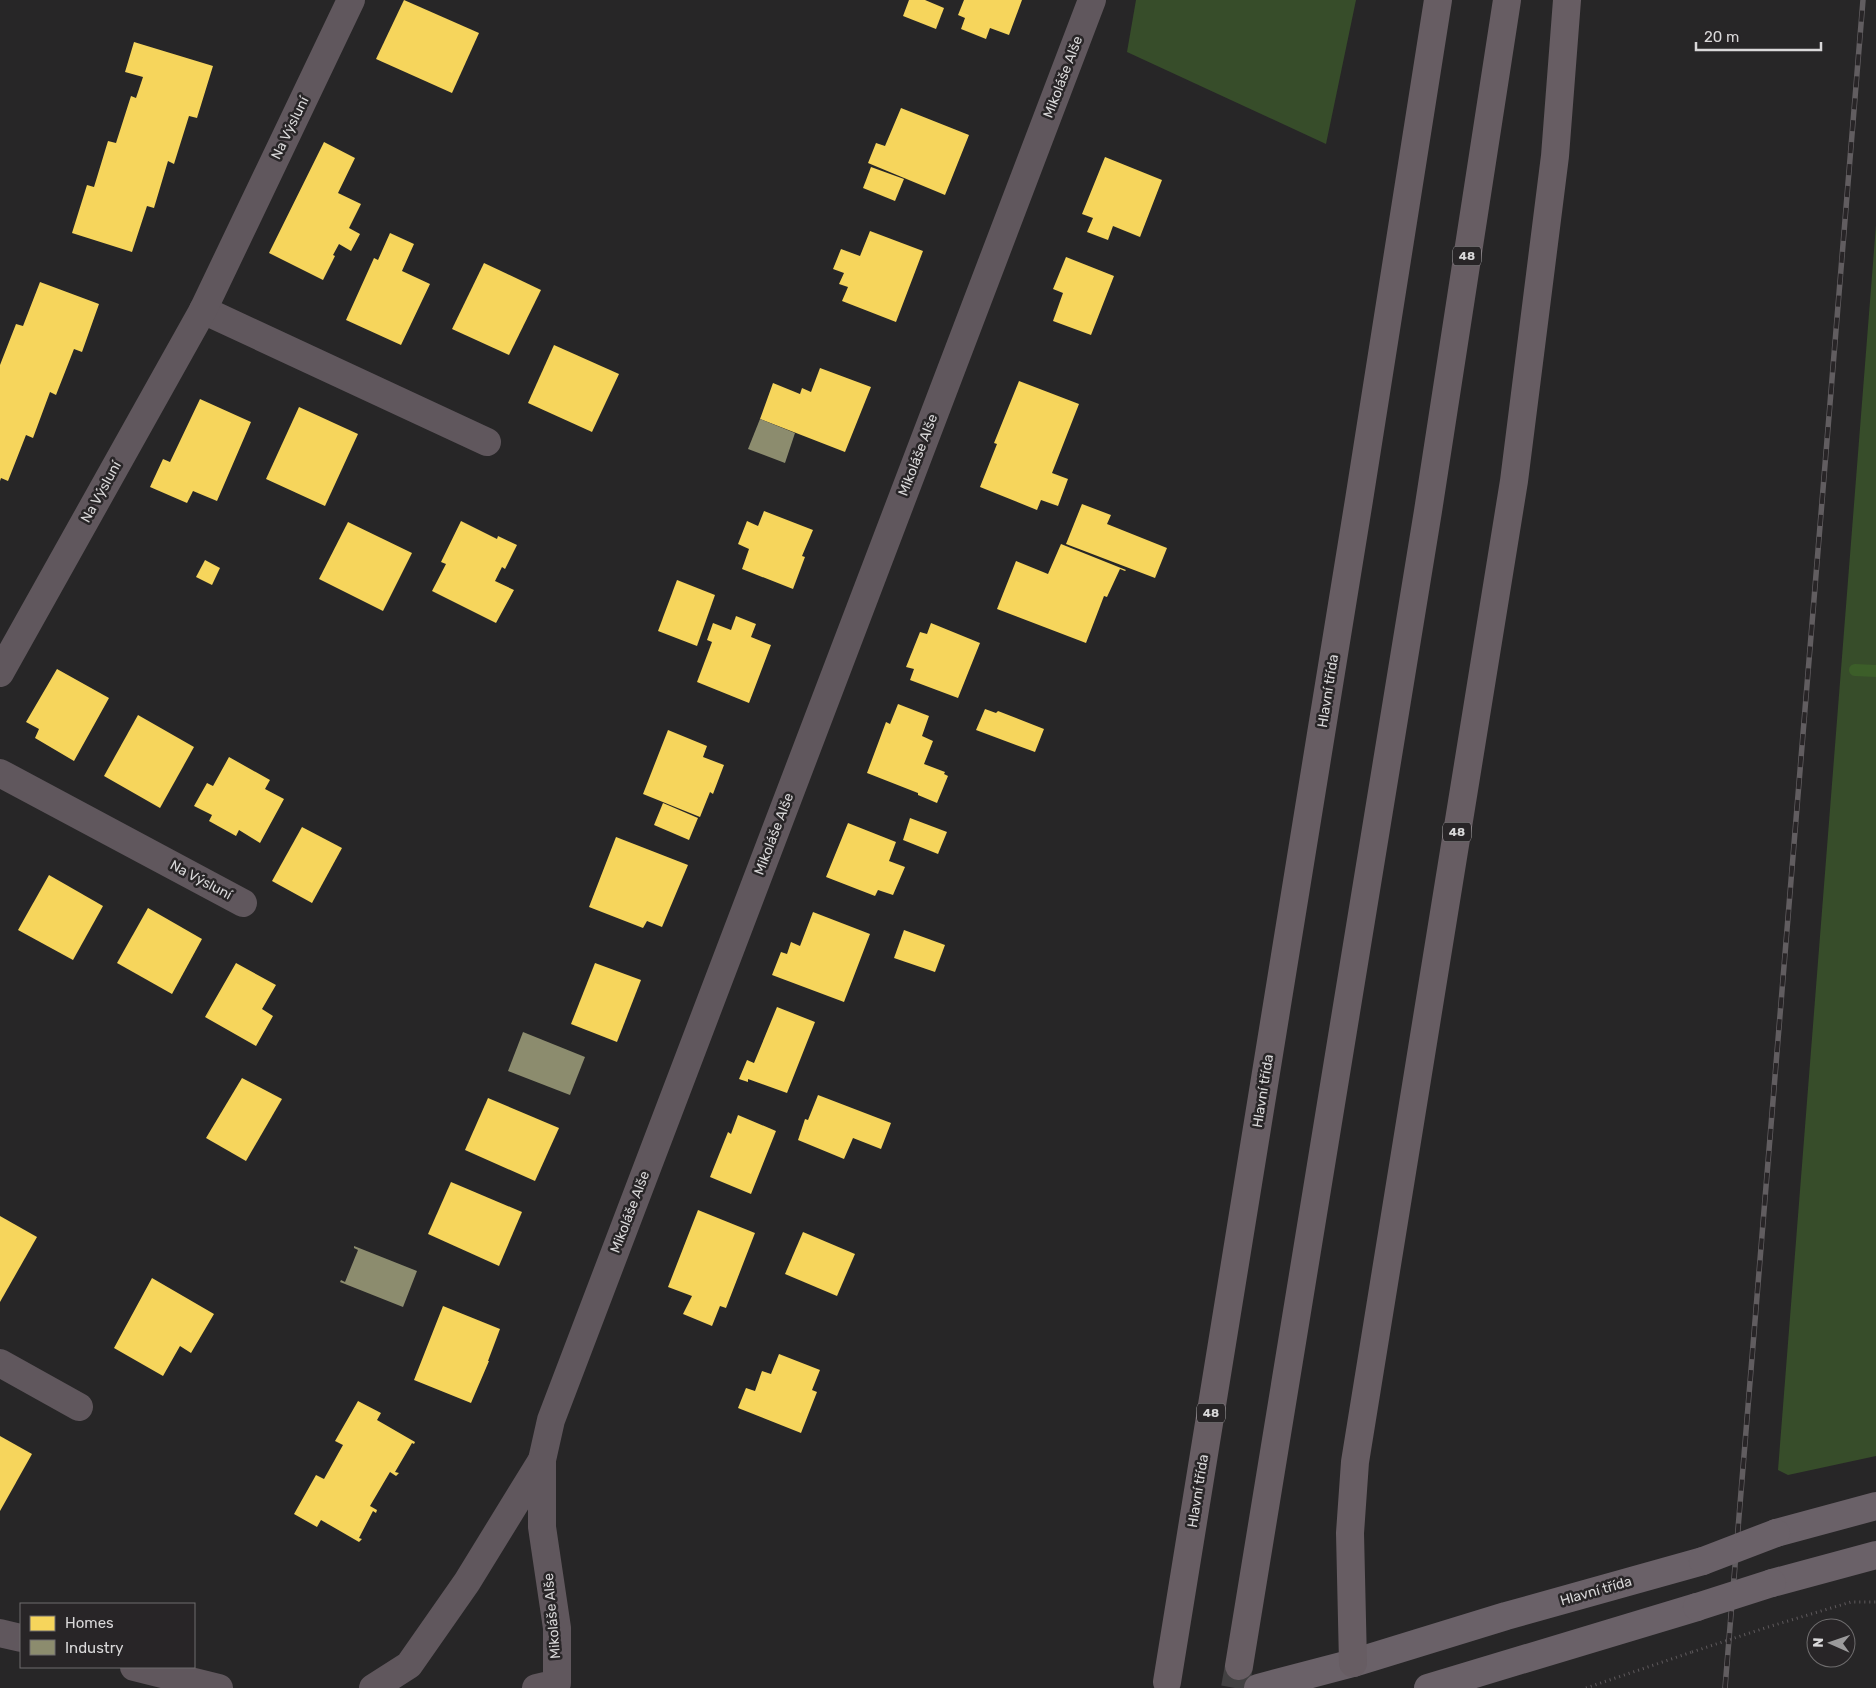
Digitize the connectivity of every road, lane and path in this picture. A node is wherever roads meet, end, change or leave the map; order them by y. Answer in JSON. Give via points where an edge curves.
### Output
{"nodes":[{"id":1,"x":351,"y":0,"type":"edge"},
{"id":2,"x":1092,"y":0,"type":"edge"},
{"id":3,"x":1438,"y":0,"type":"edge"},
{"id":4,"x":1507,"y":0,"type":"edge"},
{"id":5,"x":1567,"y":0,"type":"edge"},
{"id":6,"x":203,"y":310,"type":"junction"},
{"id":7,"x":487,"y":442,"type":"dead end"},
{"id":8,"x":0,"y":673,"type":"edge"},
{"id":9,"x":0,"y":773,"type":"edge"},
{"id":10,"x":243,"y":903,"type":"dead end"},
{"id":11,"x":0,"y":1363,"type":"edge"},
{"id":12,"x":79,"y":1407,"type":"dead end"},
{"id":13,"x":542,"y":1460,"type":"junction"},
{"id":14,"x":1876,"y":1506,"type":"edge"},
{"id":15,"x":1876,"y":1555,"type":"edge"},
{"id":16,"x":1876,"y":1602,"type":"edge"},
{"id":17,"x":0,"y":1633,"type":"edge"},
{"id":18,"x":20,"y":1638,"type":"edge"},
{"id":19,"x":1239,"y":1666,"type":"tunnel mouth"},
{"id":20,"x":138,"y":1668,"type":"edge"},
{"id":21,"x":1353,"y":1676,"type":"edge"},
{"id":22,"x":1167,"y":1682,"type":"dead end"},
{"id":23,"x":1271,"y":1685,"type":"edge"},
{"id":24,"x":547,"y":1686,"type":"edge"},
{"id":25,"x":219,"y":1688,"type":"edge"},
{"id":26,"x":373,"y":1688,"type":"edge"},
{"id":27,"x":1428,"y":1688,"type":"edge"},
{"id":28,"x":1586,"y":1688,"type":"edge"}],
"edges":[{"from":1,"to":6,"type":"street","name":"Na Výsluní"},
{"from":2,"to":13,"type":"street","name":"Mikoláše Alše","via":[[555,1411]]},
{"from":3,"to":22,"type":"highway","name":"Hlavní třída","number":"48"},
{"from":4,"to":19,"type":"highway","number":"48"},
{"from":5,"to":21,"type":"highway","number":"48","via":[[1555,156],[1514,481],[1355,1462],[1350,1533]]},
{"from":6,"to":7,"type":"street"},
{"from":6,"to":8,"type":"street","name":"Na Výsluní"},
{"from":9,"to":10,"type":"street","name":"Na Výsluní"},
{"from":11,"to":12,"type":"street"},
{"from":13,"to":24,"type":"street","name":"Mikoláše Alše","via":[[542,1527],[557,1628]]},
{"from":13,"to":26,"type":"street","via":[[467,1582],[409,1665]]},
{"from":14,"to":21,"type":"main road","name":"Hlavní třída","bridge":true,"via":[[1776,1533],[1702,1560],[1506,1616]]},
{"from":15,"to":27,"type":"main road","bridge":true,"via":[[1772,1583]]},
{"from":16,"to":28,"type":"path","bridge":true,"via":[[1851,1602]]},
{"from":17,"to":18,"type":"street"},
{"from":20,"to":25,"type":"street"},
{"from":21,"to":23,"type":"main road","name":"Hlavní třída"}]}
